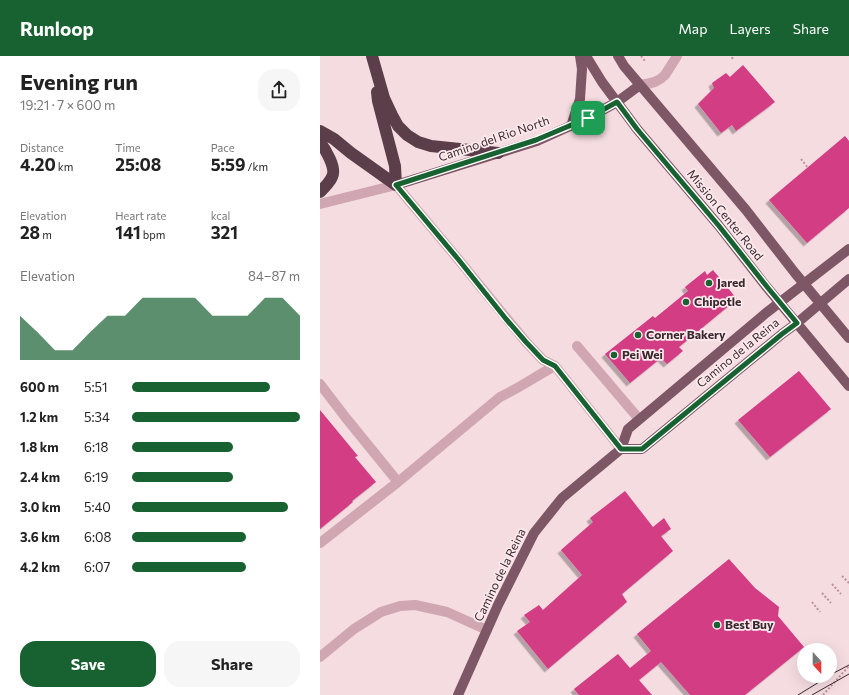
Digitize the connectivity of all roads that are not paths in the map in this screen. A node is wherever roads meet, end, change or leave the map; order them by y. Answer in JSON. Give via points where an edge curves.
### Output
{"nodes":[{"id":1,"x":372,"y":56,"type":"edge"},
{"id":2,"x":580,"y":56,"type":"edge"},
{"id":3,"x":586,"y":56,"type":"edge"},
{"id":4,"x":618,"y":56,"type":"edge"},
{"id":5,"x":677,"y":56,"type":"edge"},
{"id":6,"x":640,"y":85,"type":"junction"},
{"id":7,"x":617,"y":102,"type":"junction"},
{"id":8,"x":571,"y":126,"type":"junction"},
{"id":9,"x":320,"y":132,"type":"edge"},
{"id":10,"x":320,"y":142,"type":"edge"},
{"id":11,"x":498,"y":153,"type":"junction"},
{"id":12,"x":396,"y":185,"type":"junction"},
{"id":13,"x":320,"y":201,"type":"edge"},
{"id":14,"x":849,"y":249,"type":"edge"},
{"id":15,"x":849,"y":279,"type":"edge"},
{"id":16,"x":804,"y":283,"type":"junction"},
{"id":17,"x":780,"y":303,"type":"junction"},
{"id":18,"x":820,"y":303,"type":"junction"},
{"id":19,"x":797,"y":323,"type":"junction"},
{"id":20,"x":849,"y":338,"type":"edge"},
{"id":21,"x":577,"y":346,"type":"dead end"},
{"id":22,"x":555,"y":366,"type":"junction"},
{"id":23,"x":320,"y":384,"type":"edge"},
{"id":24,"x":849,"y":386,"type":"edge"},
{"id":25,"x":639,"y":419,"type":"junction"},
{"id":26,"x":621,"y":449,"type":"junction"},
{"id":27,"x":398,"y":482,"type":"junction"},
{"id":28,"x":320,"y":543,"type":"edge"},
{"id":29,"x":487,"y":630,"type":"junction"},
{"id":30,"x":320,"y":657,"type":"edge"},
{"id":31,"x":458,"y":695,"type":"edge"}],
"edges":[{"from":1,"to":11,"type":"highway","via":[[384,98],[398,126],[407,135],[431,146]]},
{"from":1,"to":12,"type":"highway","via":[[378,101],[395,166]]},
{"from":2,"to":8,"type":"main road","via":[[580,99]]},
{"from":3,"to":7,"type":"main road","name":"Mission Center Road"},
{"from":4,"to":6,"type":"main road","name":"Mission Center Road"},
{"from":5,"to":6,"type":"street","name":"Camino del Rio North","via":[[663,77],[656,82]]},
{"from":6,"to":7,"type":"main road","name":"Camino del Rio North"},
{"from":6,"to":16,"type":"main road","name":"Mission Center Road"},
{"from":7,"to":8,"type":"main road","name":"Camino del Rio North"},
{"from":7,"to":17,"type":"main road","name":"Mission Center Road"},
{"from":8,"to":11,"type":"main road","name":"Camino del Rio North"},
{"from":9,"to":12,"type":"highway","via":[[334,139]]},
{"from":10,"to":13,"type":"highway","via":[[327,151],[333,173]]},
{"from":11,"to":12,"type":"main road","name":"Camino del Rio North"},
{"from":12,"to":13,"type":"street","name":"Camino del Rio North"},
{"from":12,"to":22,"type":"street","via":[[526,342],[543,360]]},
{"from":14,"to":16,"type":"main road","name":"Camino de la Reina"},
{"from":15,"to":18,"type":"main road","name":"Camino de la Reina"},
{"from":16,"to":17,"type":"main road","name":"Camino de la Reina"},
{"from":16,"to":18,"type":"main road","name":"Mission Center Road"},
{"from":17,"to":19,"type":"main road","name":"Mission Center Road"},
{"from":17,"to":25,"type":"main road","name":"Camino de la Reina"},
{"from":18,"to":19,"type":"main road","name":"Camino de la Reina"},
{"from":18,"to":20,"type":"main road","name":"Mission Center Road"},
{"from":19,"to":24,"type":"main road","name":"Mission Center Road"},
{"from":19,"to":26,"type":"main road","name":"Camino de la Reina","via":[[642,449]]},
{"from":21,"to":25,"type":"street"},
{"from":22,"to":26,"type":"street"},
{"from":22,"to":27,"type":"street","via":[[500,397]]},
{"from":23,"to":27,"type":"street"},
{"from":25,"to":26,"type":"main road","name":"Camino de la Reina","via":[[628,429]]},
{"from":26,"to":29,"type":"main road","name":"Camino de la Reina","via":[[562,498],[534,534]]},
{"from":27,"to":28,"type":"street"},
{"from":29,"to":30,"type":"street","via":[[447,612],[415,605],[400,606],[381,612],[354,629]]},
{"from":29,"to":31,"type":"main road","name":"Camino de la Reina"}]}
